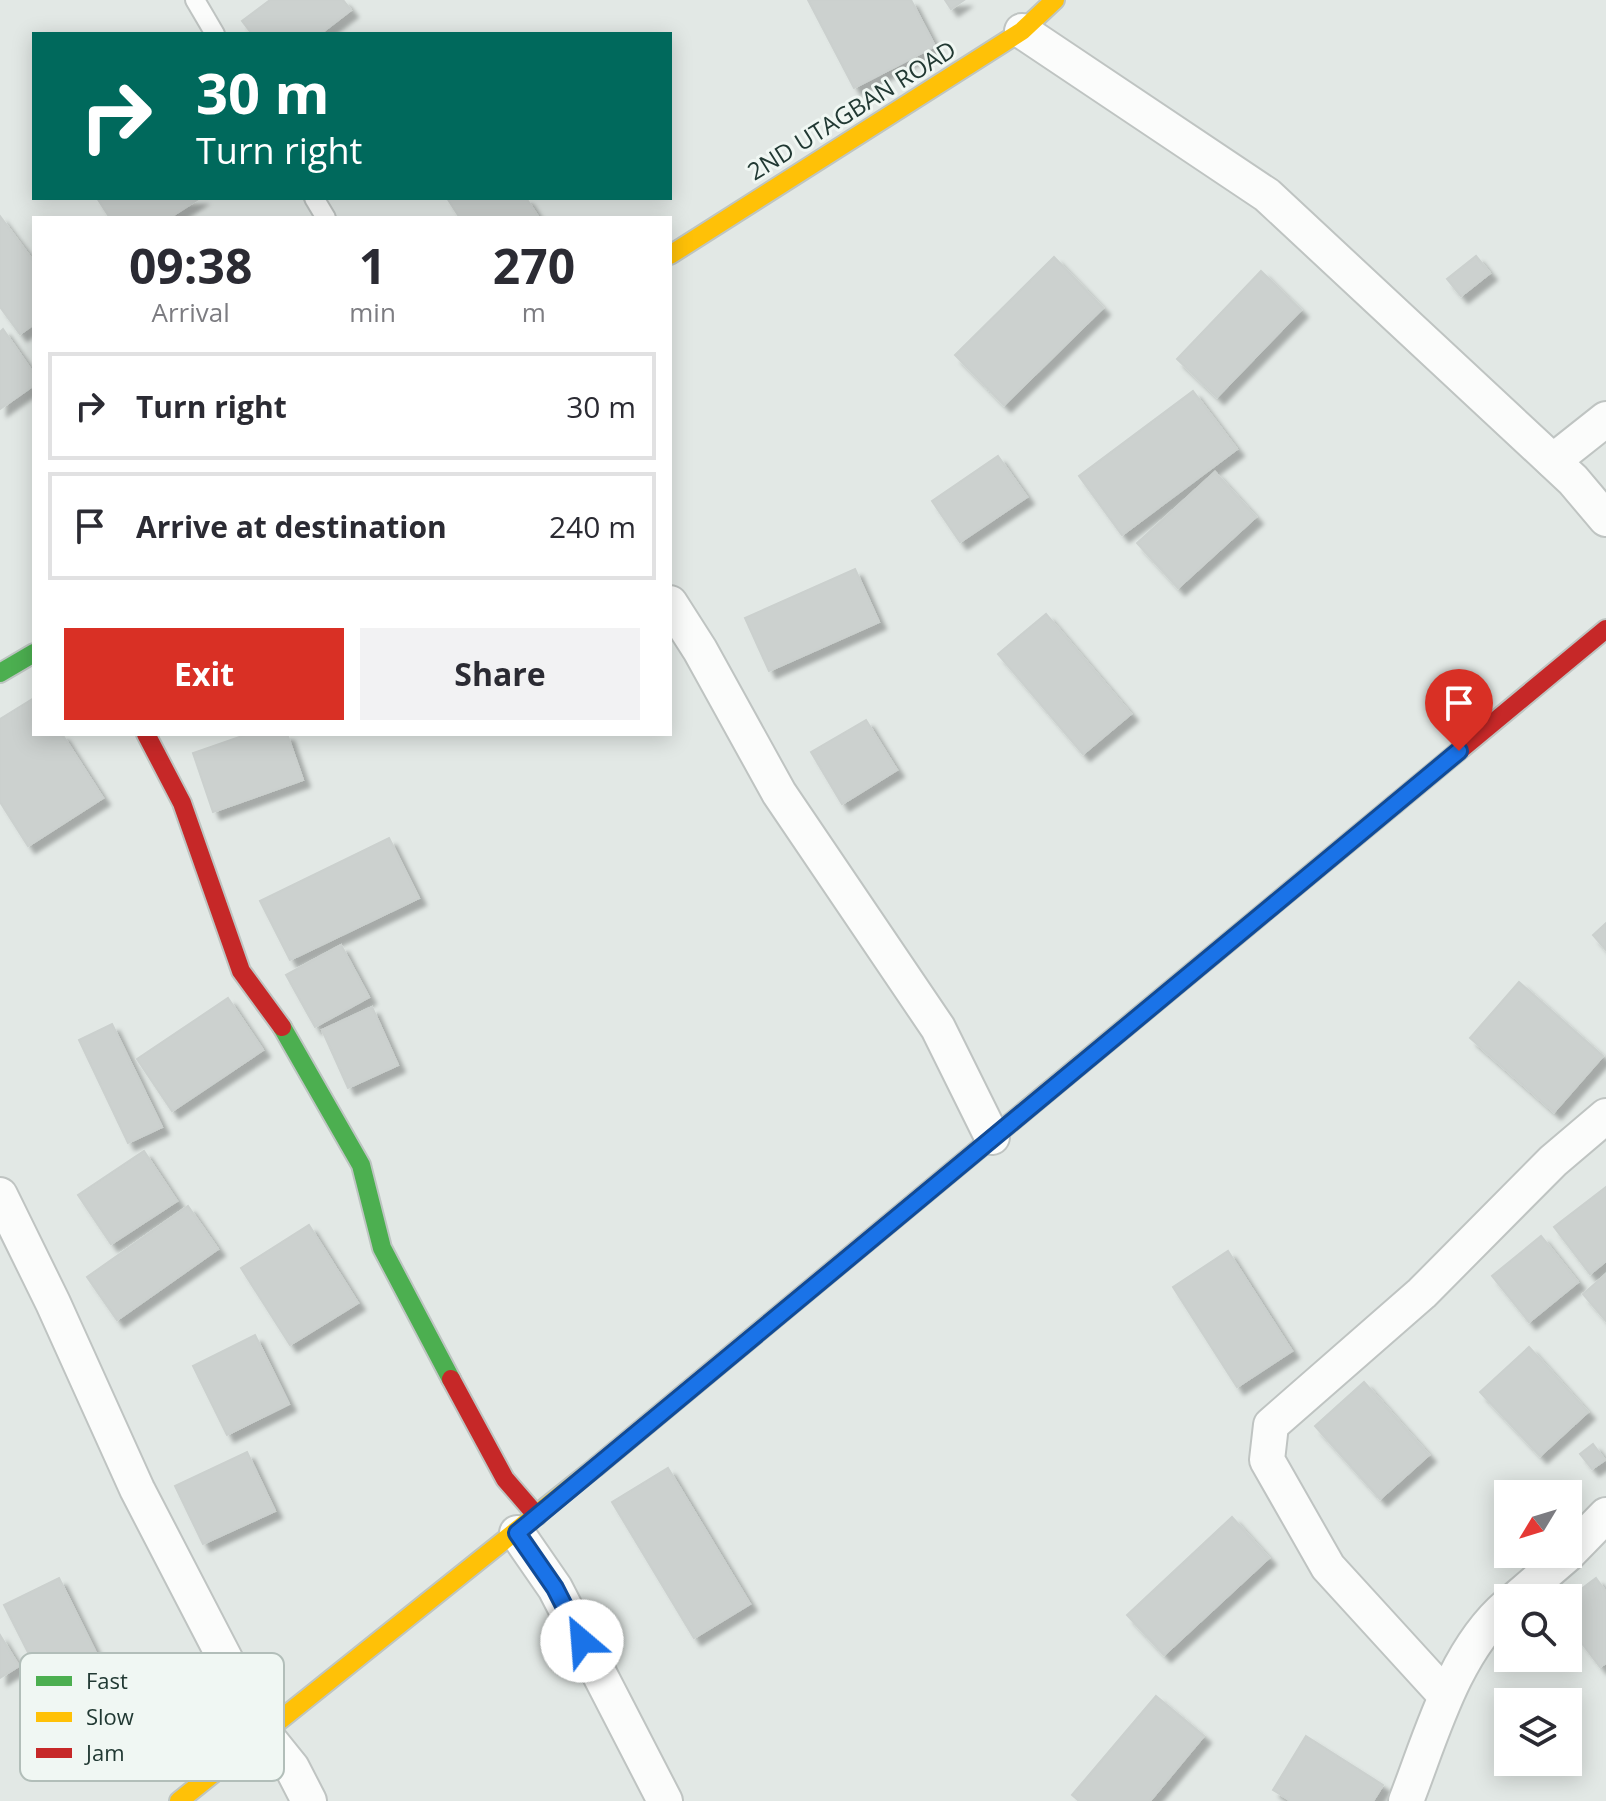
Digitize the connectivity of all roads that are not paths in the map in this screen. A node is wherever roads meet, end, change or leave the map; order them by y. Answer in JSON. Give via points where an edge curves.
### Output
{"nodes":[{"id":1,"x":195,"y":0,"type":"edge"},
{"id":2,"x":1055,"y":0,"type":"edge"},
{"id":3,"x":1022,"y":31,"type":"junction"},
{"id":4,"x":214,"y":32,"type":"edge"},
{"id":5,"x":672,"y":254,"type":"edge"},
{"id":6,"x":1606,"y":419,"type":"edge"},
{"id":7,"x":1553,"y":461,"type":"junction"},
{"id":8,"x":1606,"y":519,"type":"edge"},
{"id":9,"x":672,"y":606,"type":"edge"},
{"id":10,"x":1606,"y":629,"type":"edge"},
{"id":11,"x":32,"y":654,"type":"edge"},
{"id":12,"x":0,"y":673,"type":"edge"},
{"id":13,"x":147,"y":736,"type":"edge"},
{"id":14,"x":1606,"y":1116,"type":"edge"},
{"id":15,"x":992,"y":1137,"type":"junction"},
{"id":16,"x":0,"y":1195,"type":"edge"},
{"id":17,"x":1606,"y":1515,"type":"edge"},
{"id":18,"x":527,"y":1525,"type":"junction"},
{"id":19,"x":1533,"y":1584,"type":"edge"},
{"id":20,"x":1494,"y":1622,"type":"edge"},
{"id":21,"x":222,"y":1653,"type":"edge"},
{"id":22,"x":1445,"y":1695,"type":"junction"},
{"id":23,"x":284,"y":1716,"type":"edge"},
{"id":24,"x":284,"y":1758,"type":"edge"},
{"id":25,"x":203,"y":1781,"type":"edge"},
{"id":26,"x":179,"y":1801,"type":"edge"},
{"id":27,"x":309,"y":1801,"type":"edge"},
{"id":28,"x":665,"y":1801,"type":"edge"},
{"id":29,"x":1406,"y":1801,"type":"edge"}],
"edges":[{"from":1,"to":4,"type":"lane"},
{"from":2,"to":3,"type":"street","name":"2ND UTAGBAN ROAD"},
{"from":3,"to":5,"type":"street","name":"2ND UTAGBAN ROAD"},
{"from":3,"to":7,"type":"street","via":[[1267,195]]},
{"from":6,"to":7,"type":"street"},
{"from":7,"to":8,"type":"street"},
{"from":9,"to":15,"type":"street","via":[[779,793],[938,1028]]},
{"from":10,"to":15,"type":"street"},
{"from":11,"to":12,"type":"street"},
{"from":13,"to":18,"type":"street","via":[[182,803],[241,971],[321,1089],[361,1165],[382,1248]]},
{"from":14,"to":22,"type":"street","via":[[1553,1161],[1422,1293],[1271,1425],[1267,1460],[1328,1567]]},
{"from":15,"to":18,"type":"street"},
{"from":16,"to":21,"type":"street","via":[[137,1489]]},
{"from":17,"to":19,"type":"street"},
{"from":18,"to":23,"type":"street"},
{"from":18,"to":28,"type":"street"},
{"from":20,"to":22,"type":"street"},
{"from":22,"to":29,"type":"street"},
{"from":24,"to":27,"type":"street"},
{"from":25,"to":26,"type":"street"}]}
